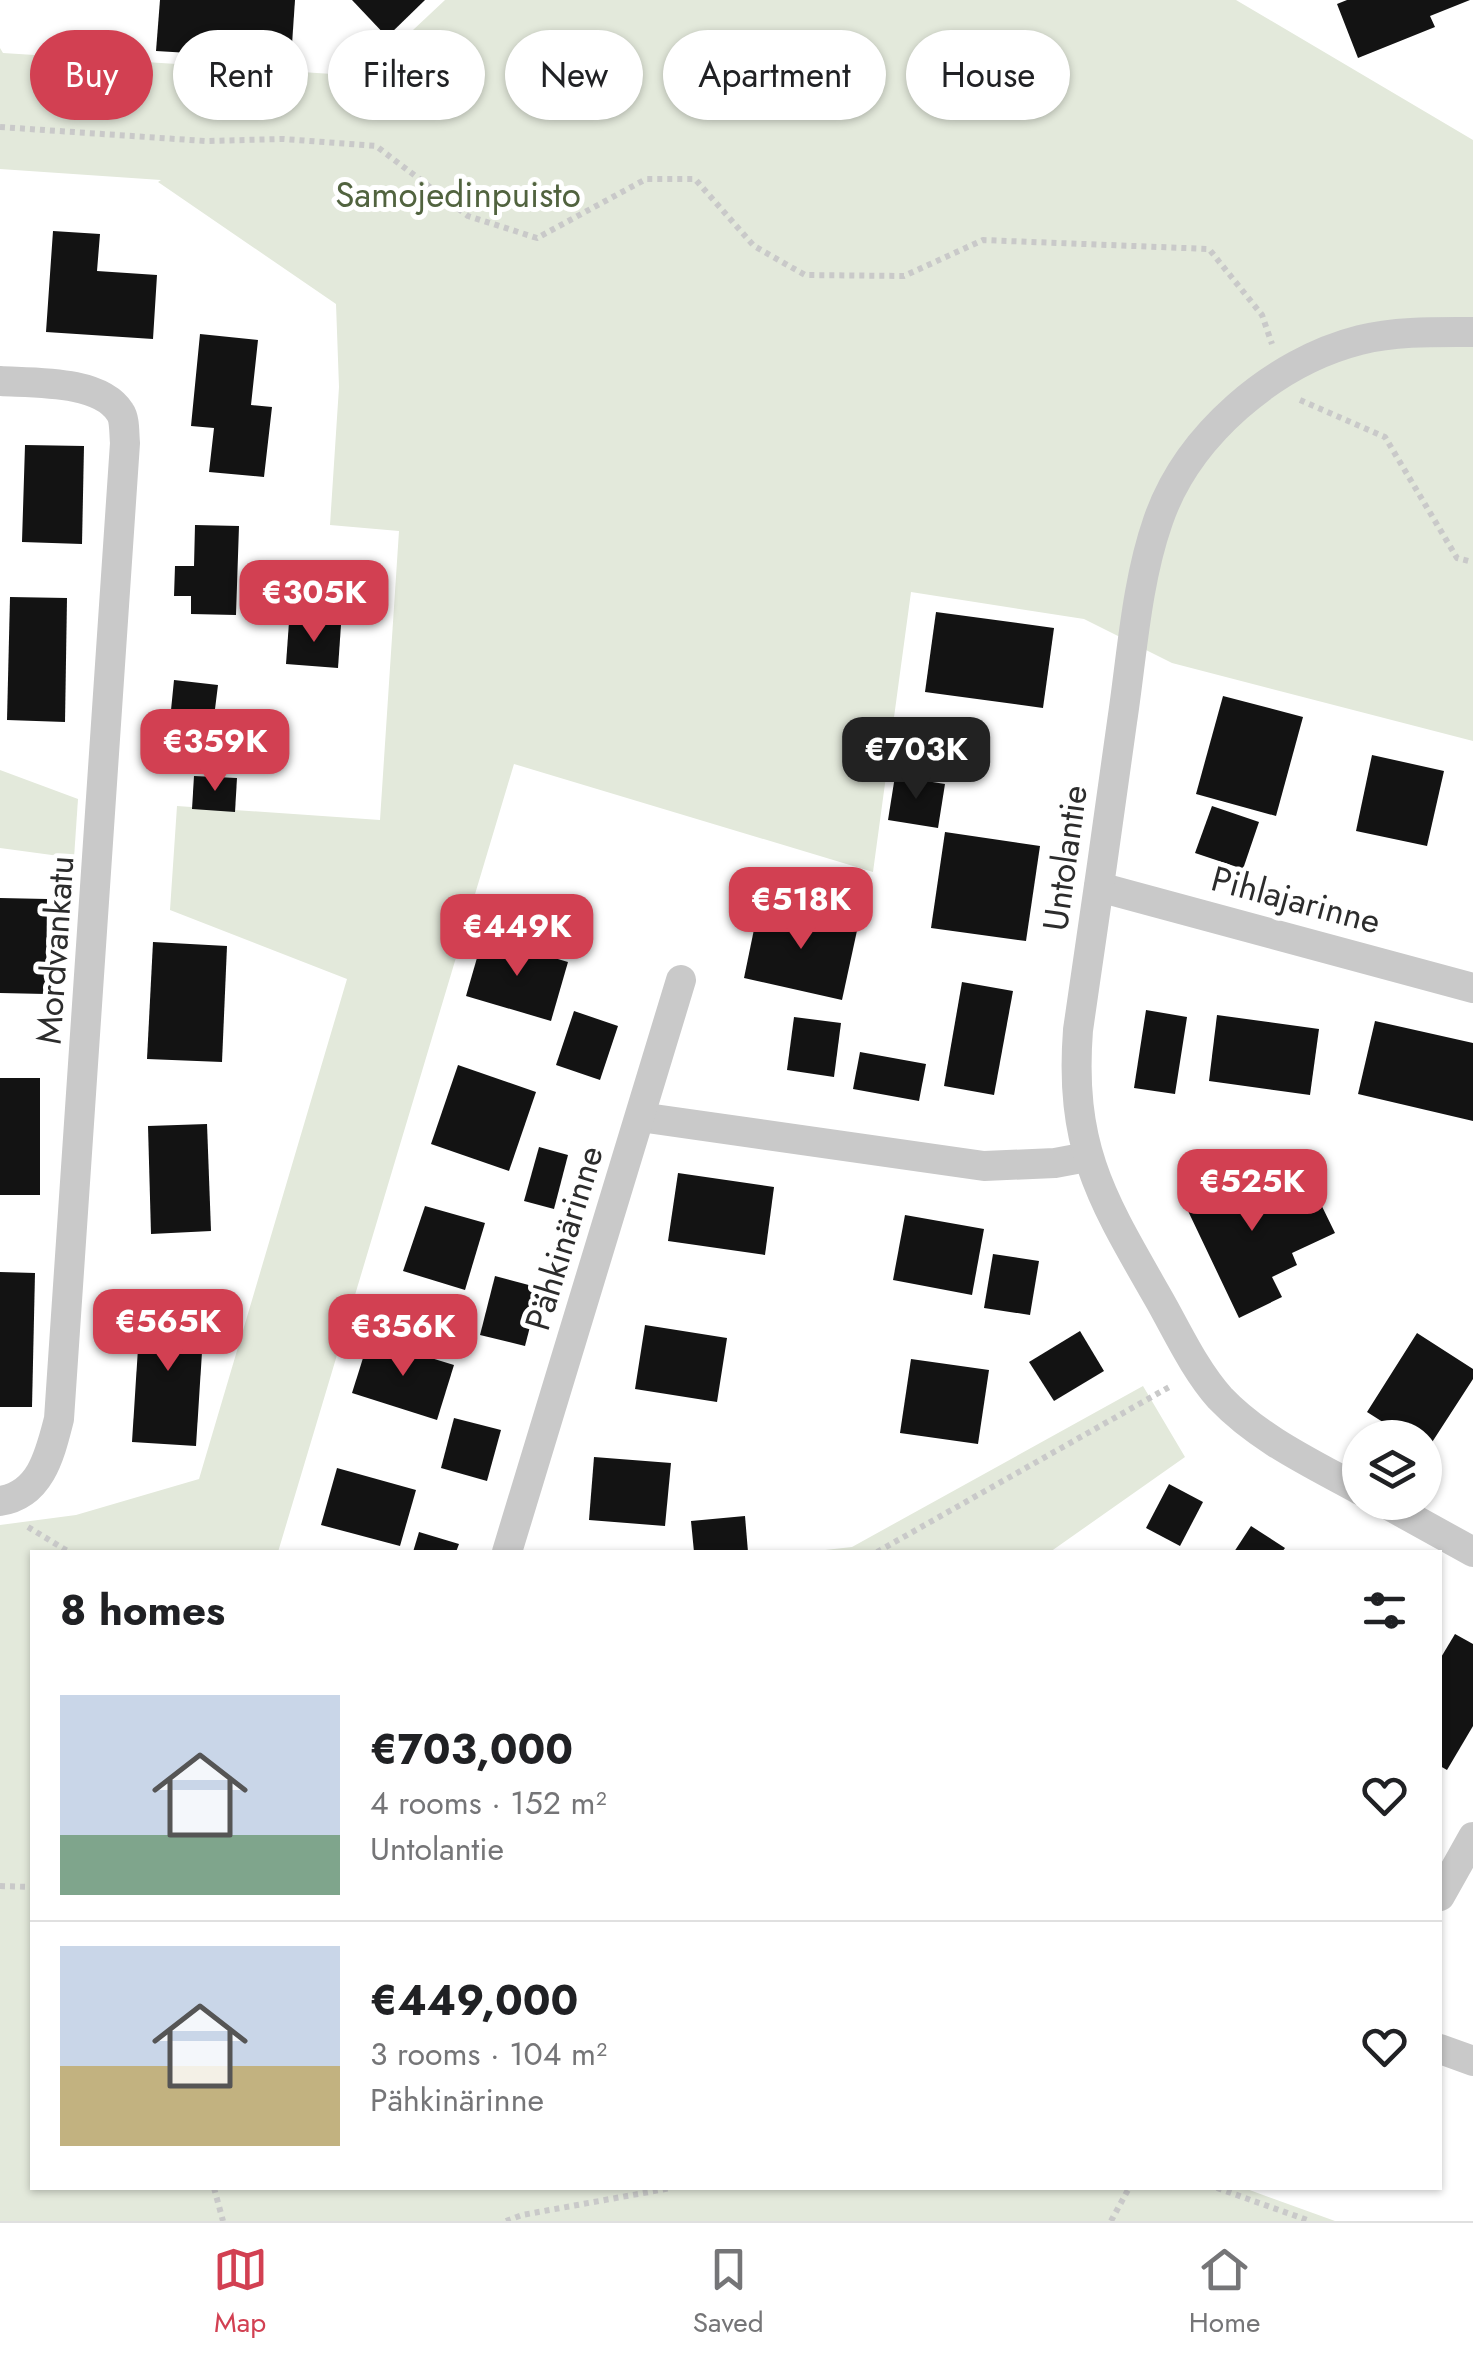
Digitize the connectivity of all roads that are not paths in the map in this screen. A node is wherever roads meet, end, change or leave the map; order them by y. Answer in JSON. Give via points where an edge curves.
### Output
{"nodes":[{"id":1,"x":1473,"y":332,"type":"edge"},
{"id":2,"x":0,"y":381,"type":"edge"},
{"id":3,"x":1099,"y":887,"type":"junction"},
{"id":4,"x":681,"y":980,"type":"dead end"},
{"id":5,"x":1473,"y":988,"type":"edge"},
{"id":6,"x":640,"y":1117,"type":"junction"},
{"id":7,"x":1087,"y":1157,"type":"junction"},
{"id":8,"x":1342,"y":1480,"type":"edge"},
{"id":9,"x":4,"y":1501,"type":"edge"},
{"id":10,"x":1415,"y":1520,"type":"edge"},
{"id":11,"x":508,"y":1550,"type":"edge"},
{"id":12,"x":1473,"y":1552,"type":"edge"},
{"id":13,"x":1473,"y":1837,"type":"edge"},
{"id":14,"x":1442,"y":1892,"type":"edge"},
{"id":15,"x":1442,"y":2049,"type":"edge"},
{"id":16,"x":1473,"y":2061,"type":"edge"}],
"edges":[{"from":1,"to":3,"type":"street","name":"Untolantie","via":[[1360,340],[1288,370],[1224,420],[1174,484],[1158,520],[1140,601]]},
{"from":2,"to":9,"type":"street","name":"Mordvankatu","via":[[103,394],[122,414],[125,443],[58,1420],[48,1464],[32,1485]]},
{"from":3,"to":5,"type":"street","name":"Pihlajarinne"},
{"from":3,"to":7,"type":"street","name":"Untolantie","via":[[1075,1070]]},
{"from":4,"to":6,"type":"street","name":"Pähkinärinne"},
{"from":6,"to":7,"type":"street","name":"Pähkinärinne","via":[[984,1166]]},
{"from":6,"to":11,"type":"street","name":"Pähkinärinne"},
{"from":7,"to":8,"type":"street","name":"Untolantie","via":[[1104,1202],[1219,1397],[1272,1442]]},
{"from":10,"to":12,"type":"street"},
{"from":13,"to":14,"type":"street"},
{"from":15,"to":16,"type":"street"}]}
